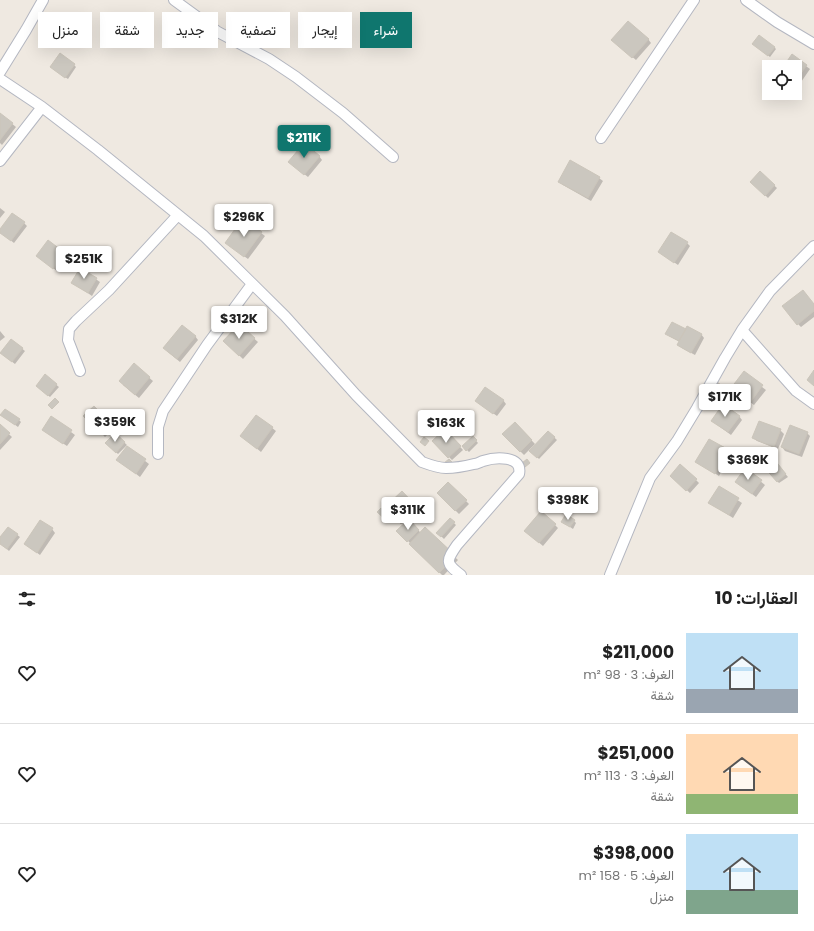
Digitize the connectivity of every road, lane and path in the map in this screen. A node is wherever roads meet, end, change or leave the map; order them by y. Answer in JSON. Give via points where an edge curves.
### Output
{"nodes":[{"id":1,"x":42,"y":0,"type":"edge"},
{"id":2,"x":174,"y":0,"type":"edge"},
{"id":3,"x":694,"y":0,"type":"edge"},
{"id":4,"x":746,"y":0,"type":"edge"},
{"id":5,"x":814,"y":44,"type":"edge"},
{"id":6,"x":0,"y":72,"type":"edge"},
{"id":7,"x":0,"y":80,"type":"edge"},
{"id":8,"x":42,"y":107,"type":"junction"},
{"id":9,"x":601,"y":138,"type":"dead end"},
{"id":10,"x":393,"y":157,"type":"dead end"},
{"id":11,"x":0,"y":161,"type":"edge"},
{"id":12,"x":178,"y":215,"type":"junction"},
{"id":13,"x":814,"y":246,"type":"edge"},
{"id":14,"x":252,"y":284,"type":"junction"},
{"id":15,"x":742,"y":330,"type":"junction"},
{"id":16,"x":80,"y":371,"type":"dead end"},
{"id":17,"x":814,"y":404,"type":"edge"},
{"id":18,"x":158,"y":454,"type":"dead end"},
{"id":19,"x":461,"y":575,"type":"edge"},
{"id":20,"x":610,"y":575,"type":"edge"}],
"edges":[{"from":1,"to":6,"type":"street"},
{"from":2,"to":10,"type":"street","via":[[218,32],[269,59],[296,77],[343,113]]},
{"from":3,"to":9,"type":"street"},
{"from":4,"to":5,"type":"street"},
{"from":7,"to":8,"type":"street"},
{"from":8,"to":11,"type":"street"},
{"from":8,"to":12,"type":"street"},
{"from":12,"to":14,"type":"street","via":[[204,236]]},
{"from":12,"to":16,"type":"street","via":[[70,329],[68,340]]},
{"from":13,"to":15,"type":"street","via":[[770,292]]},
{"from":14,"to":18,"type":"street","via":[[163,411],[158,427]]},
{"from":14,"to":19,"type":"street","via":[[422,462],[446,468],[505,458],[519,465],[518,474],[448,558],[451,568]]},
{"from":15,"to":17,"type":"street","via":[[796,391]]},
{"from":15,"to":20,"type":"street","via":[[677,441],[650,478]]}]}
